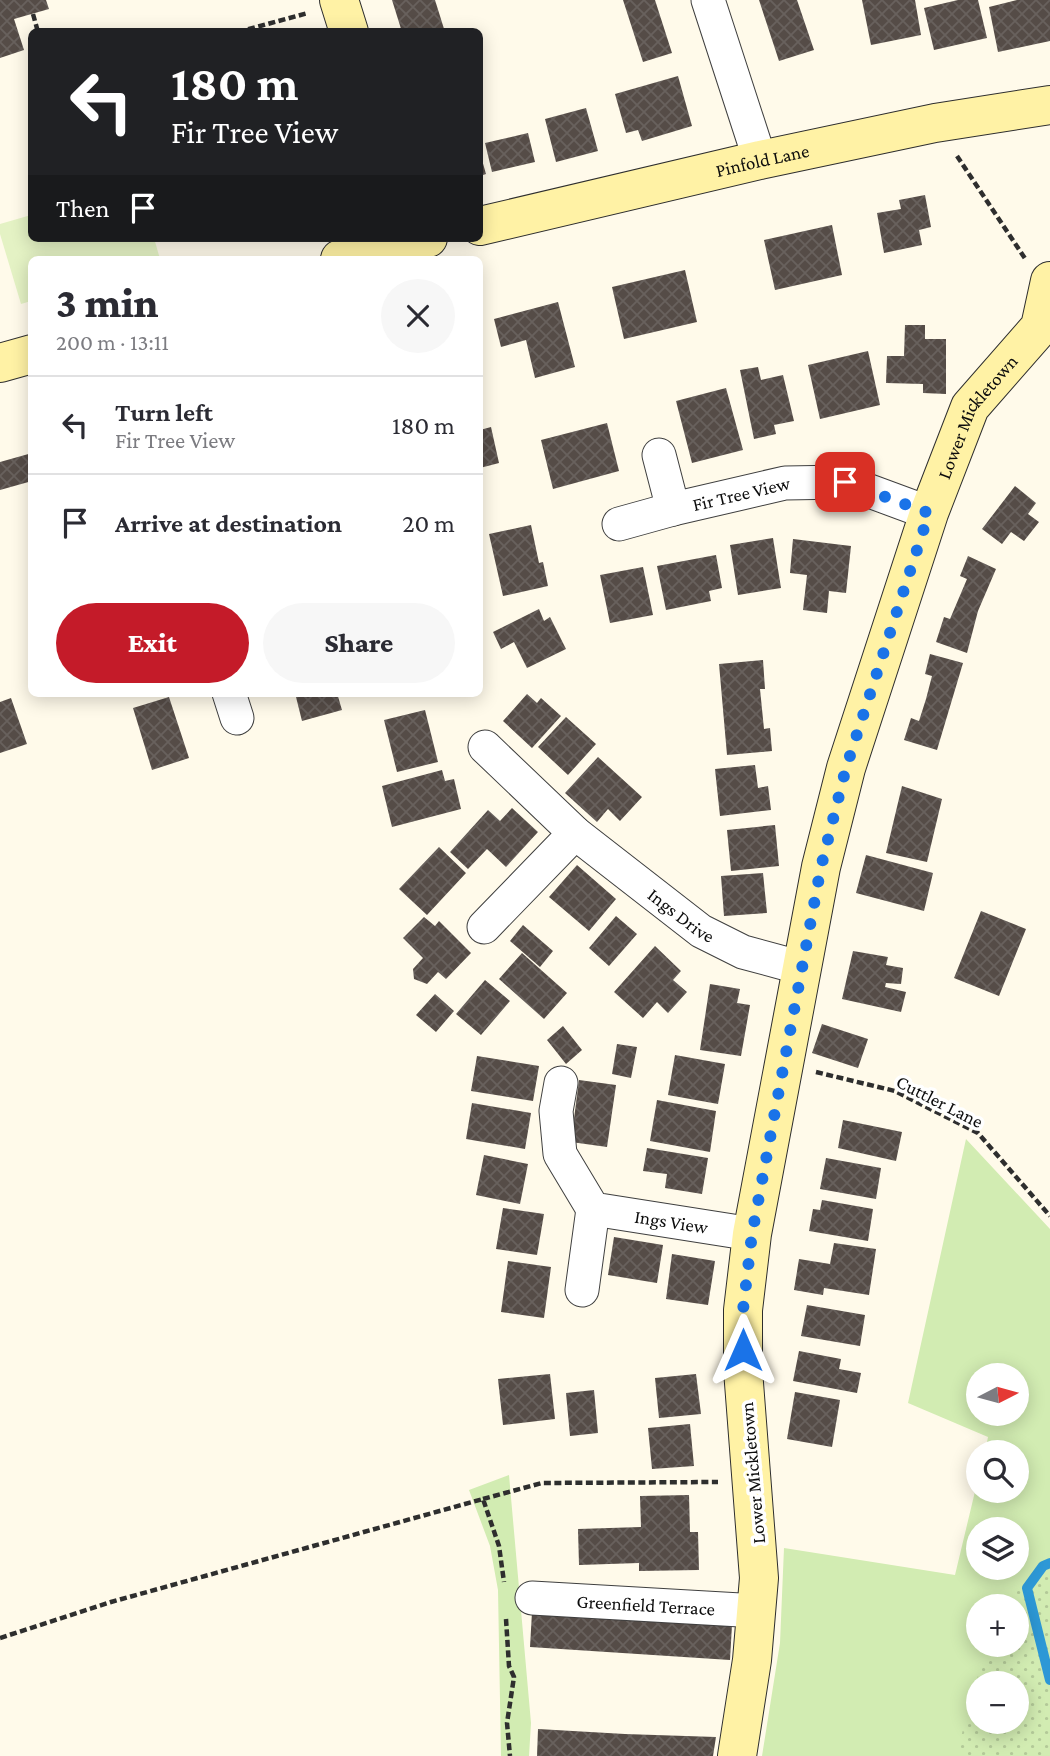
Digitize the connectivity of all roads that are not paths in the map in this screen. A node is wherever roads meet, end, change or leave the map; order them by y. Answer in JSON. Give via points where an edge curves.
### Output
{"nodes":[{"id":1,"x":708,"y":0,"type":"edge"},
{"id":2,"x":1050,"y":105,"type":"edge"},
{"id":3,"x":760,"y":160,"type":"junction"},
{"id":4,"x":483,"y":225,"type":"edge"},
{"id":5,"x":406,"y":242,"type":"edge"},
{"id":6,"x":352,"y":256,"type":"edge"},
{"id":7,"x":1049,"y":287,"type":"edge"},
{"id":8,"x":28,"y":355,"type":"edge"},
{"id":9,"x":0,"y":363,"type":"edge"},
{"id":10,"x":659,"y":455,"type":"dead end"},
{"id":11,"x":673,"y":509,"type":"junction"},
{"id":12,"x":929,"y":513,"type":"junction"},
{"id":13,"x":620,"y":524,"type":"dead end"},
{"id":14,"x":485,"y":747,"type":"dead end"},
{"id":15,"x":575,"y":833,"type":"junction"},
{"id":16,"x":484,"y":927,"type":"dead end"},
{"id":17,"x":802,"y":968,"type":"junction"},
{"id":18,"x":561,"y":1083,"type":"dead end"},
{"id":19,"x":593,"y":1209,"type":"junction"},
{"id":20,"x":752,"y":1234,"type":"junction"},
{"id":21,"x":582,"y":1290,"type":"dead end"},
{"id":22,"x":514,"y":1597,"type":"road end"},
{"id":23,"x":758,"y":1611,"type":"junction"},
{"id":24,"x":737,"y":1756,"type":"edge"}],
"edges":[{"from":1,"to":3,"type":"street"},
{"from":2,"to":3,"type":"street","name":"Pinfold Lane","via":[[936,123]]},
{"from":3,"to":4,"type":"street","name":"Pinfold Lane"},
{"from":5,"to":6,"type":"street"},
{"from":7,"to":12,"type":"street","name":"Lower Mickletown","via":[[1041,327],[970,407]]},
{"from":8,"to":9,"type":"street"},
{"from":10,"to":11,"type":"street","name":"Fir Tree View"},
{"from":11,"to":12,"type":"street","name":"Fir Tree View","via":[[785,483],[845,482]]},
{"from":11,"to":13,"type":"street","name":"Fir Tree View"},
{"from":12,"to":17,"type":"street","name":"Lower Mickletown","via":[[846,768]]},
{"from":14,"to":15,"type":"street","name":"Ings Drive"},
{"from":15,"to":16,"type":"street"},
{"from":15,"to":17,"type":"street","name":"Ings Drive","via":[[701,931],[743,951]]},
{"from":17,"to":20,"type":"street","name":"Lower Mickletown"},
{"from":18,"to":19,"type":"street","via":[[556,1111],[560,1154]]},
{"from":19,"to":20,"type":"street","name":"Ings View"},
{"from":19,"to":21,"type":"street"},
{"from":20,"to":23,"type":"street","name":"Lower Mickletown","via":[[743,1310],[743,1370],[758,1543]]},
{"from":22,"to":23,"type":"street","name":"Greenfield Terrace"},
{"from":23,"to":24,"type":"street","name":"Lower Mickletown"}]}
